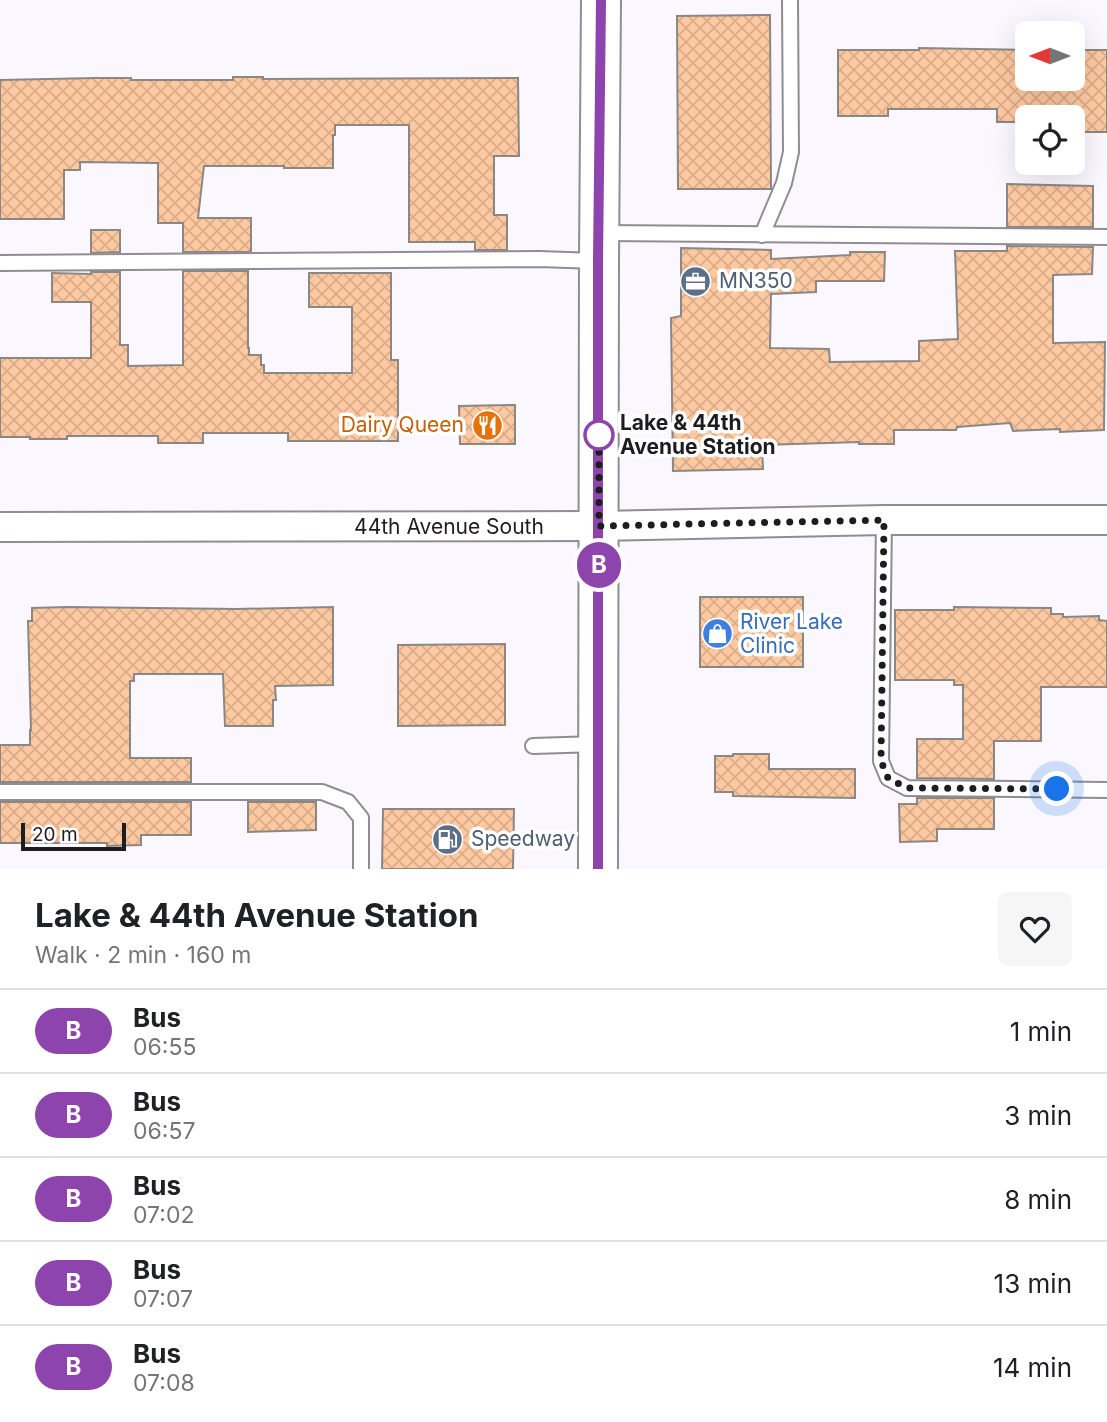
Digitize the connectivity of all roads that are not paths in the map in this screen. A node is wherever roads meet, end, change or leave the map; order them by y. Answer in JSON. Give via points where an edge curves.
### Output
{"nodes":[{"id":1,"x":601,"y":0,"type":"edge"},
{"id":2,"x":789,"y":0,"type":"edge"},
{"id":3,"x":762,"y":235,"type":"junction"},
{"id":4,"x":1107,"y":237,"type":"edge"},
{"id":5,"x":599,"y":247,"type":"junction"},
{"id":6,"x":0,"y":263,"type":"edge"},
{"id":7,"x":884,"y":520,"type":"junction"},
{"id":8,"x":1107,"y":520,"type":"edge"},
{"id":9,"x":599,"y":526,"type":"junction"},
{"id":10,"x":0,"y":527,"type":"edge"},
{"id":11,"x":598,"y":744,"type":"junction"},
{"id":12,"x":533,"y":746,"type":"dead end"},
{"id":13,"x":1107,"y":790,"type":"edge"},
{"id":14,"x":0,"y":792,"type":"edge"},
{"id":15,"x":361,"y":869,"type":"edge"},
{"id":16,"x":598,"y":869,"type":"edge"}],
"edges":[{"from":1,"to":5,"type":"main road"},
{"from":2,"to":3,"type":"lane","via":[[790,152],[784,183]]},
{"from":3,"to":4,"type":"lane"},
{"from":3,"to":5,"type":"lane"},
{"from":5,"to":6,"type":"lane","via":[[525,259]]},
{"from":5,"to":9,"type":"main road"},
{"from":7,"to":8,"type":"street","name":"44th Avenue South"},
{"from":7,"to":9,"type":"street","name":"44th Avenue South"},
{"from":7,"to":13,"type":"lane","via":[[881,761],[888,778],[907,788]]},
{"from":9,"to":10,"type":"street","name":"44th Avenue South"},
{"from":9,"to":11,"type":"main road"},
{"from":11,"to":12,"type":"lane"},
{"from":11,"to":16,"type":"main road"},
{"from":14,"to":15,"type":"lane","via":[[322,792],[348,802],[361,818]]}]}
